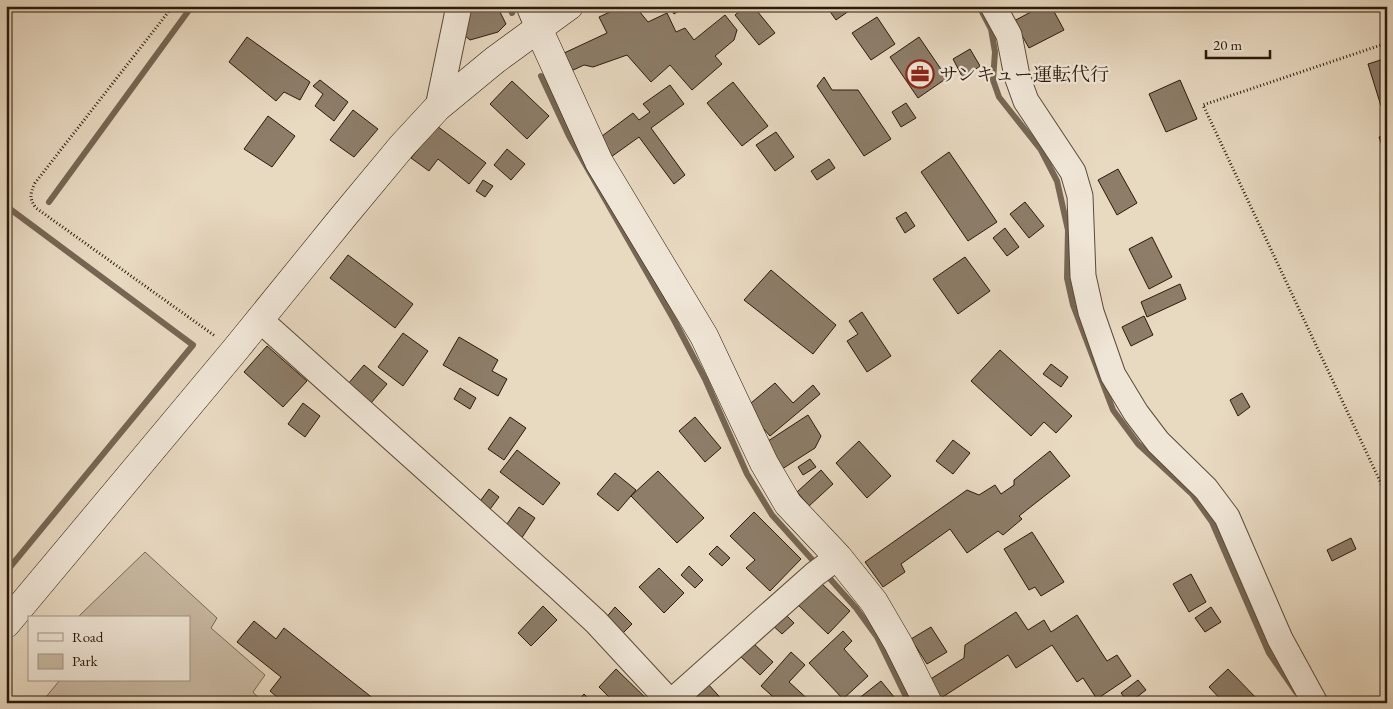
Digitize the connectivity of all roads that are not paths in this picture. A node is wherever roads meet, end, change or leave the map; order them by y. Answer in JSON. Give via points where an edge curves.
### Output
{"nodes":[{"id":1,"x":459,"y":6,"type":"edge"},
{"id":2,"x":568,"y":6,"type":"edge"},
{"id":3,"x":993,"y":6,"type":"edge"},
{"id":4,"x":534,"y":17,"type":"edge"},
{"id":5,"x":438,"y":107,"type":"junction"},
{"id":6,"x":260,"y":319,"type":"junction"},
{"id":7,"x":827,"y":565,"type":"junction"},
{"id":8,"x":6,"y":624,"type":"edge"},
{"id":9,"x":671,"y":703,"type":"edge"},
{"id":10,"x":928,"y":703,"type":"edge"},
{"id":11,"x":1315,"y":703,"type":"edge"}],
"edges":[{"from":1,"to":5,"type":"street"},
{"from":2,"to":4,"type":"street"},
{"from":3,"to":11,"type":"street","via":[[1010,35],[1017,76],[1026,101],[1073,172],[1080,196],[1082,276],[1090,312],[1114,375],[1158,442],[1206,489],[1227,517],[1280,638]]},
{"from":4,"to":5,"type":"street","via":[[494,60]]},
{"from":4,"to":7,"type":"street","via":[[599,162],[704,336],[764,463]]},
{"from":5,"to":6,"type":"street"},
{"from":6,"to":8,"type":"street"},
{"from":6,"to":9,"type":"street","via":[[596,622]]},
{"from":7,"to":9,"type":"street"},
{"from":7,"to":10,"type":"street","via":[[874,602]]}]}
